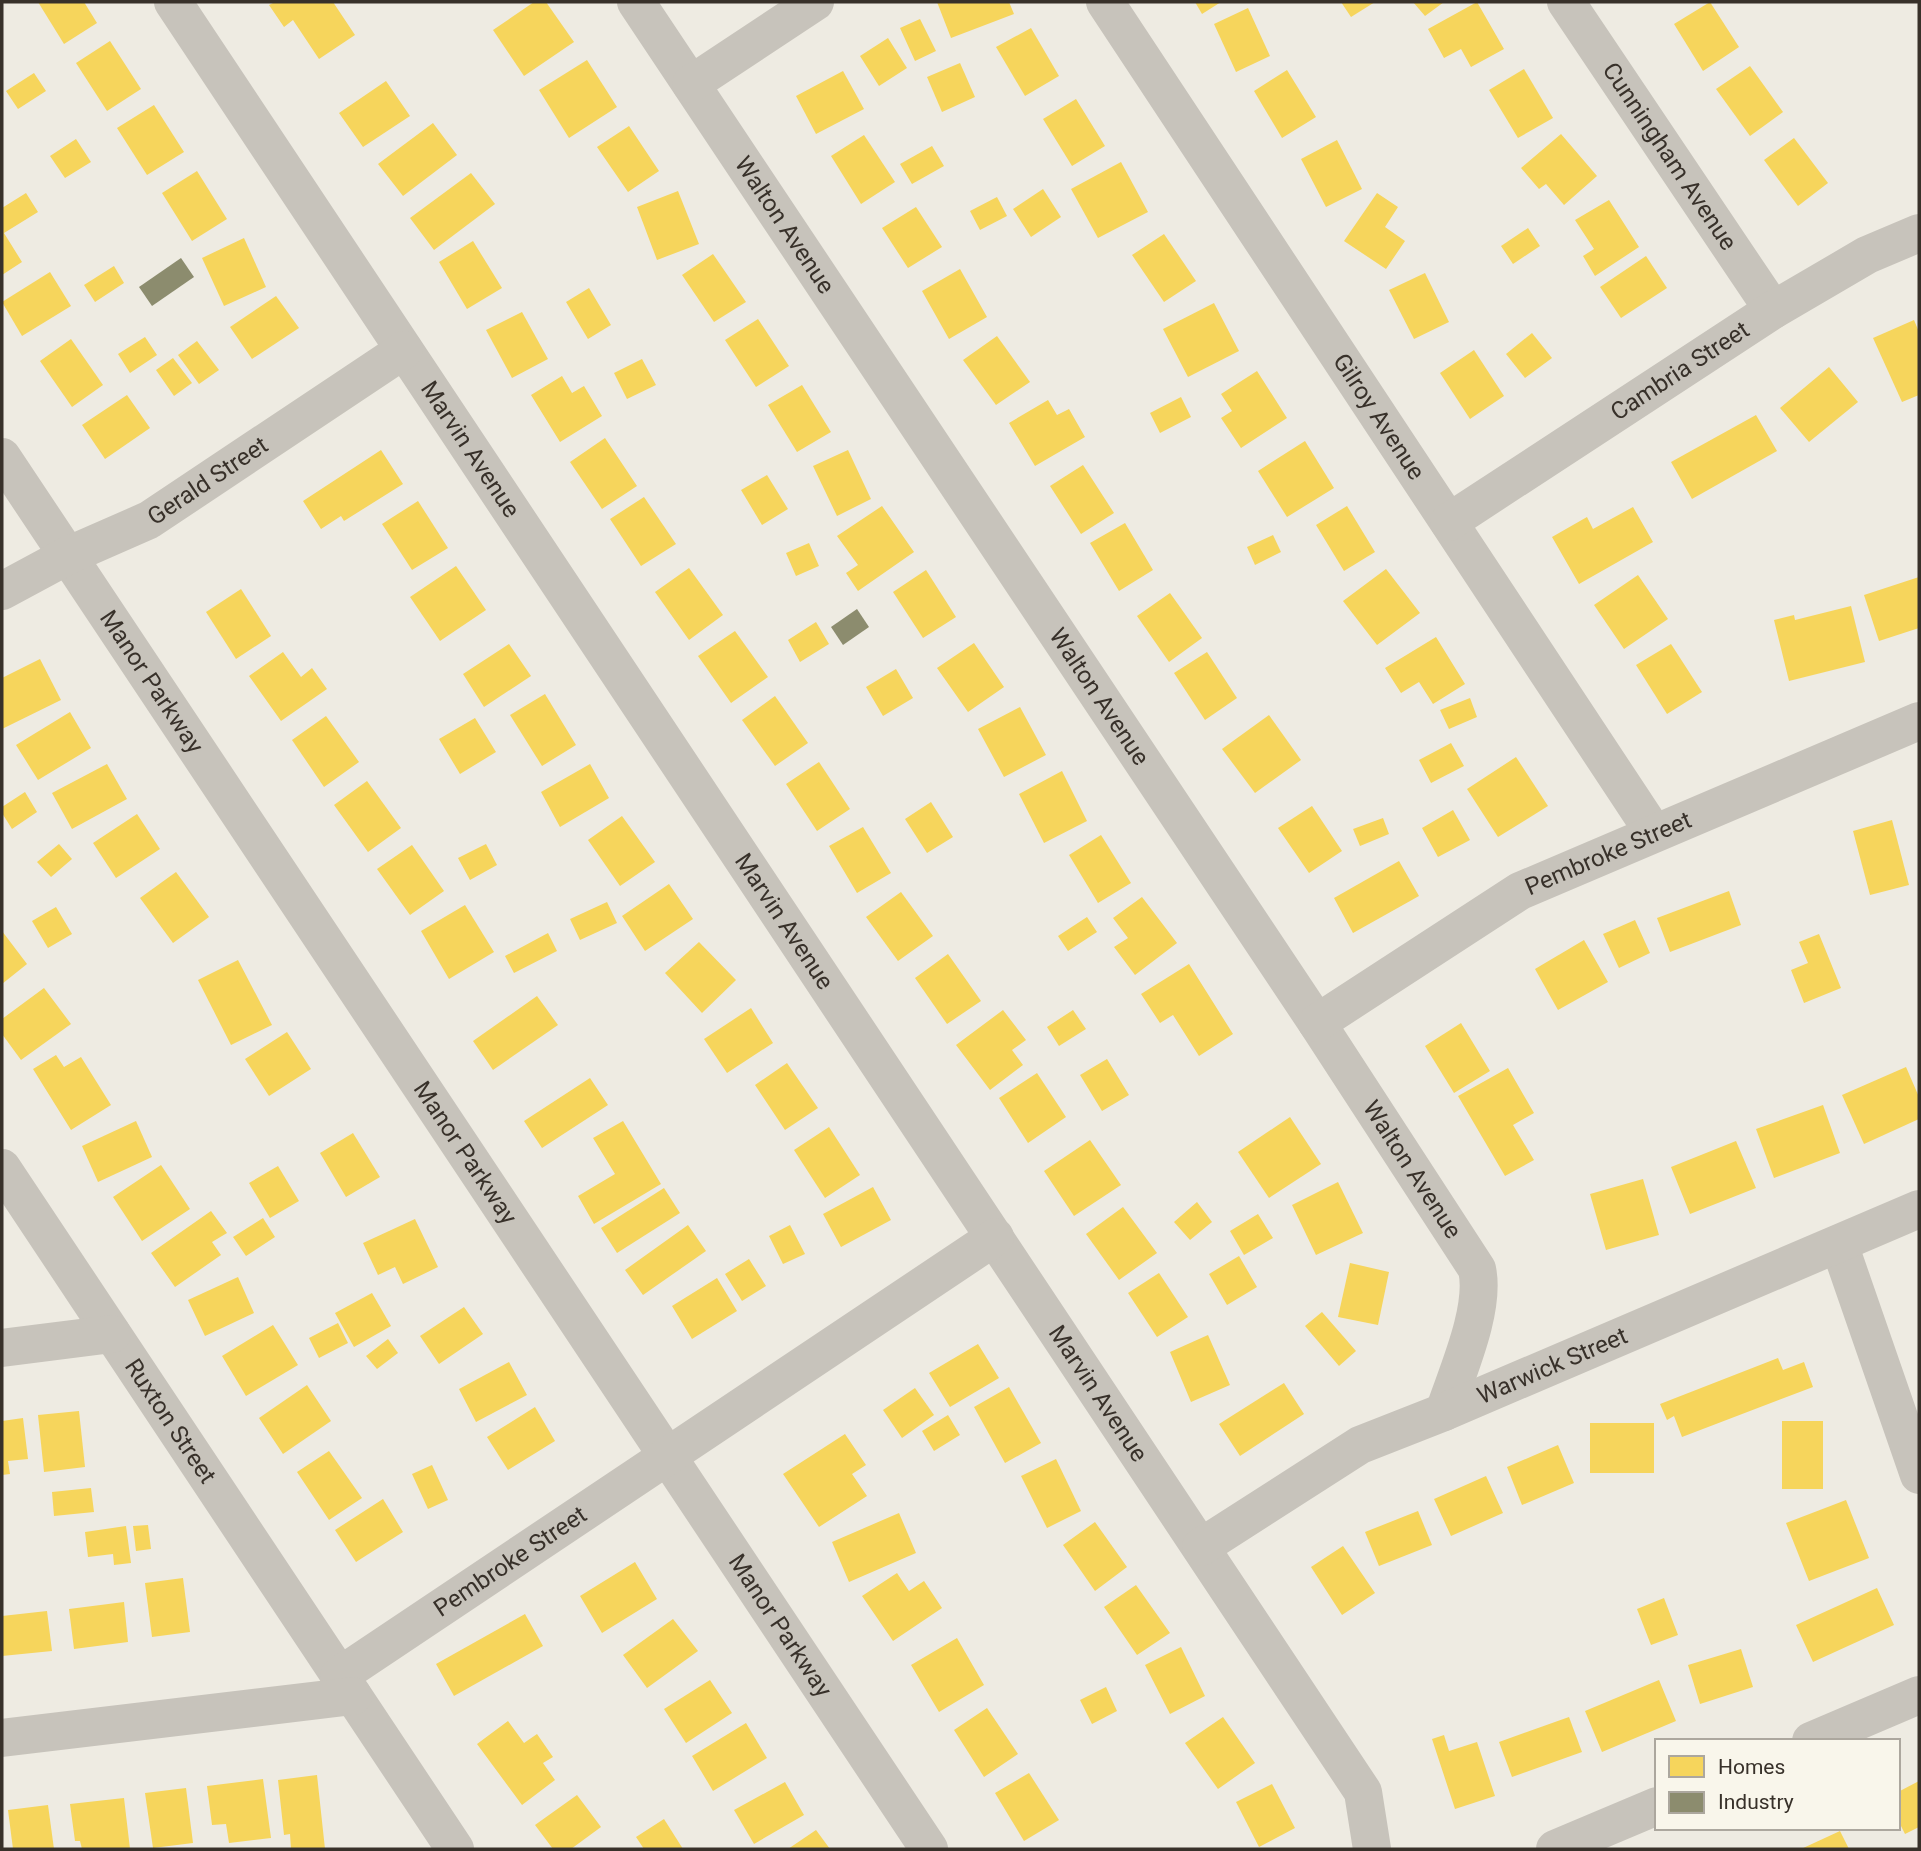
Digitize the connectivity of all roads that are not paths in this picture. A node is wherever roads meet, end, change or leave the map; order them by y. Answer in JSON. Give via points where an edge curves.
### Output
{"nodes":[{"id":1,"x":173,"y":2,"type":"edge"},
{"id":2,"x":636,"y":2,"type":"edge"},
{"id":3,"x":815,"y":2,"type":"edge"},
{"id":4,"x":1105,"y":2,"type":"edge"},
{"id":5,"x":1566,"y":2,"type":"edge"},
{"id":6,"x":691,"y":84,"type":"junction"},
{"id":7,"x":1919,"y":233,"type":"edge"},
{"id":8,"x":1773,"y":310,"type":"junction"},
{"id":9,"x":404,"y":350,"type":"junction"},
{"id":10,"x":2,"y":457,"type":"edge"},
{"id":11,"x":1449,"y":522,"type":"junction"},
{"id":12,"x":68,"y":556,"type":"junction"},
{"id":13,"x":2,"y":591,"type":"edge"},
{"id":14,"x":1919,"y":721,"type":"edge"},
{"id":15,"x":1654,"y":833,"type":"junction"},
{"id":16,"x":1317,"y":1023,"type":"junction"},
{"id":17,"x":2,"y":1168,"type":"edge"},
{"id":18,"x":1919,"y":1209,"type":"edge"},
{"id":19,"x":995,"y":1237,"type":"junction"},
{"id":20,"x":1839,"y":1244,"type":"junction"},
{"id":21,"x":113,"y":1334,"type":"junction"},
{"id":22,"x":2,"y":1348,"type":"edge"},
{"id":23,"x":1444,"y":1412,"type":"junction"},
{"id":24,"x":667,"y":1457,"type":"junction"},
{"id":25,"x":1919,"y":1475,"type":"edge"},
{"id":26,"x":1201,"y":1547,"type":"junction"},
{"id":27,"x":346,"y":1686,"type":"junction"},
{"id":28,"x":1919,"y":1695,"type":"edge"},
{"id":29,"x":2,"y":1738,"type":"edge"},
{"id":30,"x":1816,"y":1739,"type":"edge"},
{"id":31,"x":1655,"y":1807,"type":"edge"},
{"id":32,"x":455,"y":1849,"type":"edge"},
{"id":33,"x":929,"y":1849,"type":"edge"},
{"id":34,"x":1372,"y":1849,"type":"edge"},
{"id":35,"x":1555,"y":1849,"type":"edge"}],
"edges":[{"from":1,"to":9,"type":"street","name":"Marvin Avenue"},
{"from":2,"to":6,"type":"street","name":"Walton Avenue"},
{"from":3,"to":6,"type":"street"},
{"from":4,"to":11,"type":"street","name":"Gilroy Avenue"},
{"from":5,"to":8,"type":"street","name":"Cunningham Avenue"},
{"from":6,"to":16,"type":"street","name":"Walton Avenue"},
{"from":7,"to":8,"type":"street","name":"Cambria Street","via":[[1867,255]]},
{"from":8,"to":11,"type":"street","name":"Cambria Street"},
{"from":9,"to":12,"type":"street","name":"Gerald Street","via":[[149,520]]},
{"from":9,"to":19,"type":"street","name":"Marvin Avenue"},
{"from":10,"to":12,"type":"street","name":"Manor Parkway"},
{"from":11,"to":15,"type":"street","name":"Gilroy Avenue"},
{"from":12,"to":13,"type":"street","name":"Gerald Street"},
{"from":12,"to":24,"type":"street","name":"Manor Parkway"},
{"from":14,"to":15,"type":"street","name":"Pembroke Street"},
{"from":15,"to":16,"type":"street","name":"Pembroke Street","via":[[1520,891]]},
{"from":16,"to":23,"type":"street","name":"Walton Avenue","via":[[1477,1269],[1477,1311]]},
{"from":17,"to":21,"type":"street","name":"Ruxton Street"},
{"from":18,"to":20,"type":"street","name":"Warwick Street"},
{"from":19,"to":24,"type":"street","name":"Pembroke Street"},
{"from":19,"to":26,"type":"street","name":"Marvin Avenue"},
{"from":20,"to":23,"type":"street","name":"Warwick Street"},
{"from":20,"to":25,"type":"street"},
{"from":21,"to":22,"type":"street"},
{"from":21,"to":27,"type":"street","name":"Ruxton Street"},
{"from":23,"to":26,"type":"street","name":"Warwick Street","via":[[1360,1445]]},
{"from":24,"to":27,"type":"street","name":"Pembroke Street"},
{"from":24,"to":33,"type":"street","name":"Manor Parkway"},
{"from":26,"to":34,"type":"street","name":"Marvin Avenue","via":[[1363,1792]]},
{"from":27,"to":29,"type":"street","name":"Pembroke Street"},
{"from":27,"to":32,"type":"street","name":"Ruxton Street"},
{"from":28,"to":30,"type":"street"},
{"from":31,"to":35,"type":"street"}]}
